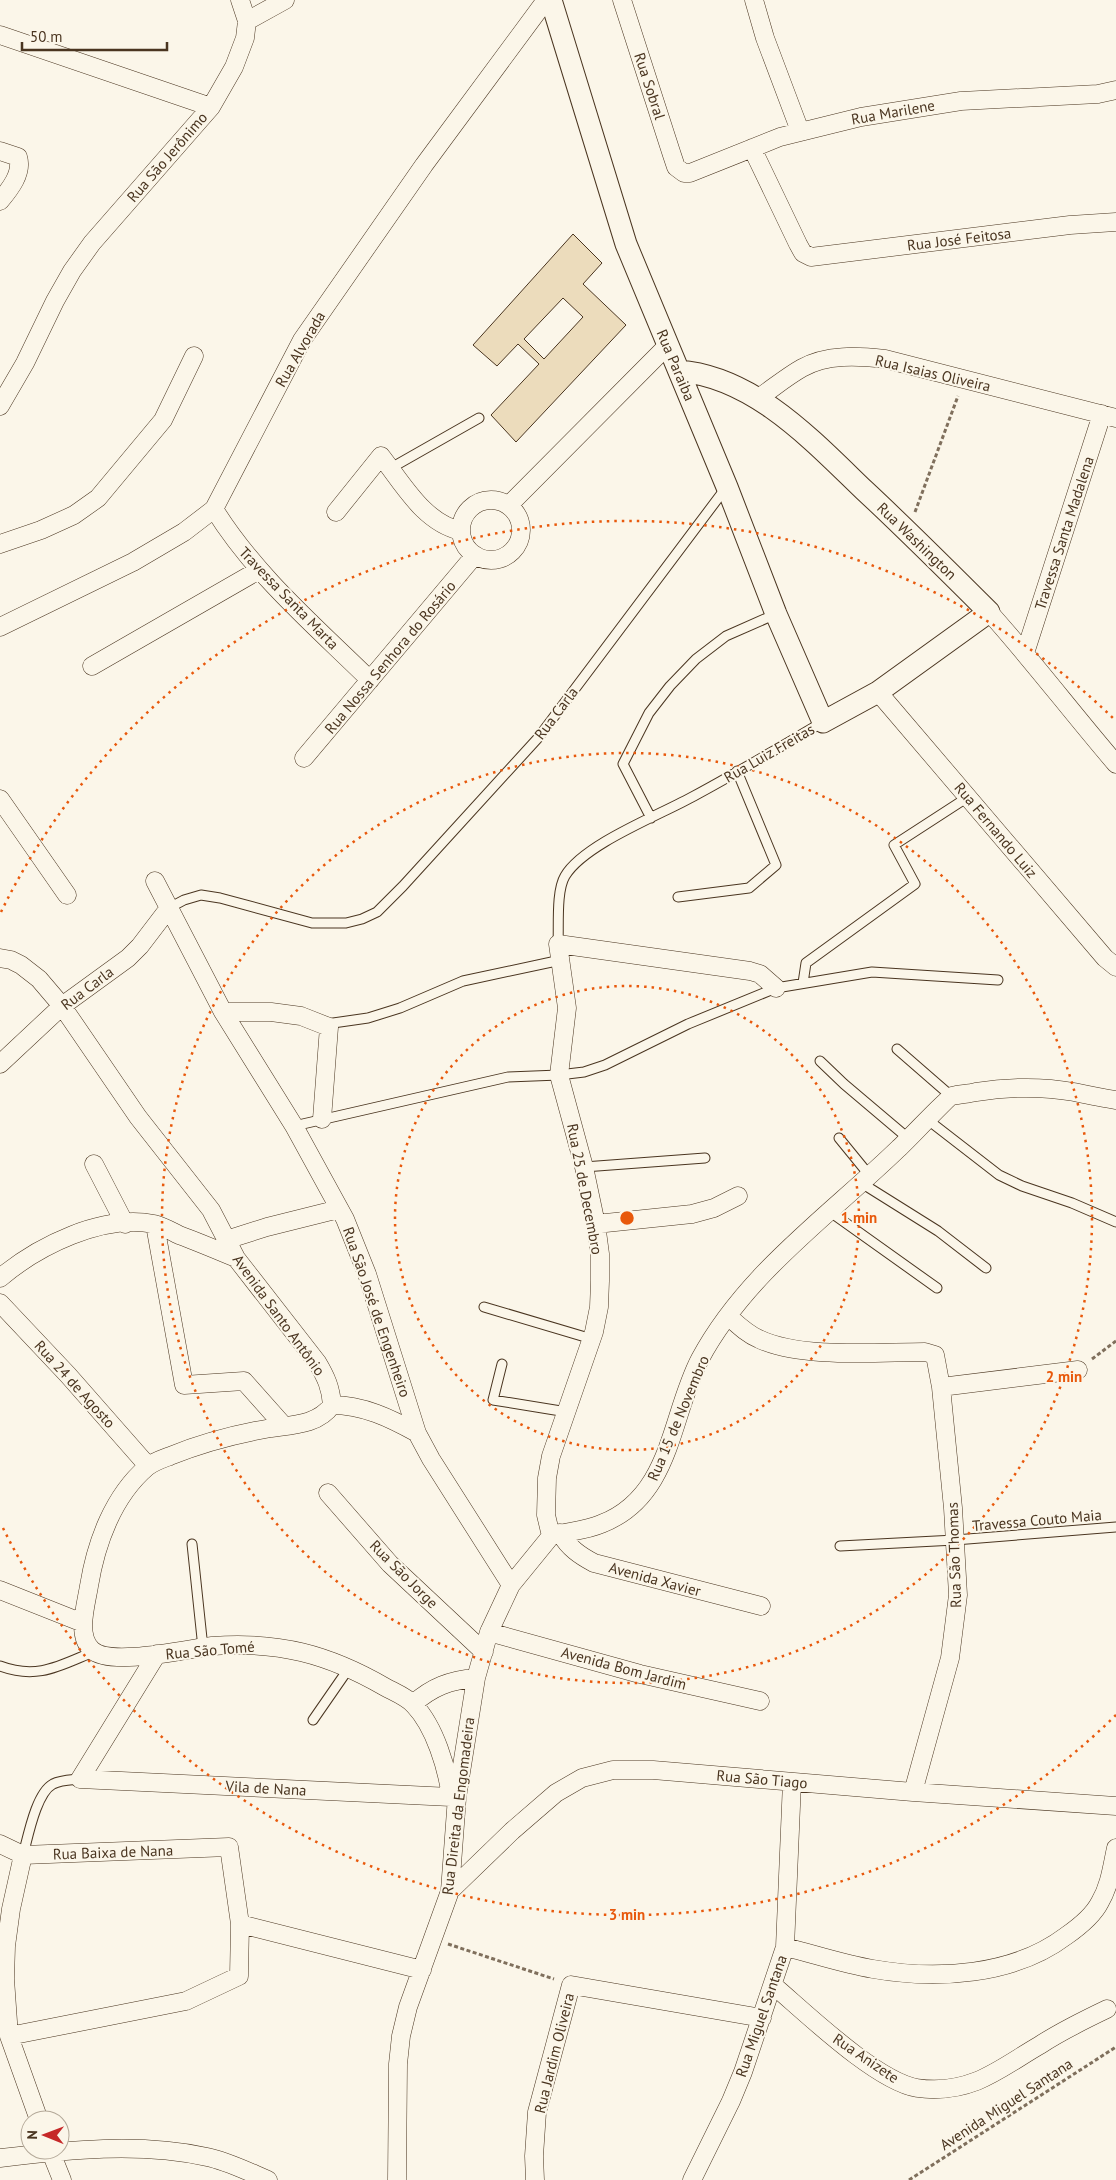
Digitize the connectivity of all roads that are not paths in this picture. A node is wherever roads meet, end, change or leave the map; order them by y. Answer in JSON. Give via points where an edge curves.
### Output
{"nodes":[{"id":1,"x":240,"y":0,"type":"edge"},
{"id":2,"x":285,"y":0,"type":"edge"},
{"id":3,"x":546,"y":0,"type":"edge"},
{"id":4,"x":551,"y":0,"type":"edge"},
{"id":5,"x":622,"y":0,"type":"edge"},
{"id":6,"x":754,"y":0,"type":"edge"},
{"id":7,"x":248,"y":21,"type":"junction"},
{"id":8,"x":0,"y":35,"type":"edge"},
{"id":9,"x":1116,"y":90,"type":"edge"},
{"id":10,"x":211,"y":107,"type":"junction"},
{"id":11,"x":800,"y":131,"type":"junction"},
{"id":12,"x":752,"y":148,"type":"junction"},
{"id":13,"x":6,"y":152,"type":"edge"},
{"id":14,"x":680,"y":170,"type":"joint"},
{"id":15,"x":0,"y":201,"type":"edge"},
{"id":16,"x":1116,"y":222,"type":"edge"},
{"id":17,"x":667,"y":346,"type":"junction"},
{"id":18,"x":194,"y":356,"type":"dead end"},
{"id":19,"x":679,"y":370,"type":"junction"},
{"id":20,"x":757,"y":399,"type":"junction"},
{"id":21,"x":0,"y":406,"type":"edge"},
{"id":22,"x":1109,"y":416,"type":"edge"},
{"id":23,"x":479,"y":418,"type":"dead end"},
{"id":24,"x":386,"y":462,"type":"junction"},
{"id":25,"x":727,"y":487,"type":"junction"},
{"id":26,"x":509,"y":505,"type":"junction"},
{"id":27,"x":214,"y":509,"type":"junction"},
{"id":28,"x":336,"y":512,"type":"dead end"},
{"id":29,"x":461,"y":531,"type":"junction"},
{"id":30,"x":0,"y":544,"type":"edge"},
{"id":31,"x":475,"y":555,"type":"junction"},
{"id":32,"x":259,"y":570,"type":"junction"},
{"id":33,"x":989,"y":612,"type":"junction"},
{"id":34,"x":776,"y":614,"type":"junction"},
{"id":35,"x":0,"y":627,"type":"edge"},
{"id":36,"x":1026,"y":652,"type":"junction"},
{"id":37,"x":92,"y":666,"type":"dead end"},
{"id":38,"x":370,"y":680,"type":"junction"},
{"id":39,"x":878,"y":692,"type":"junction"},
{"id":40,"x":823,"y":722,"type":"junction"},
{"id":41,"x":304,"y":758,"type":"dead end"},
{"id":42,"x":1116,"y":764,"type":"edge"},
{"id":43,"x":737,"y":771,"type":"junction"},
{"id":44,"x":968,"y":797,"type":"junction"},
{"id":45,"x":0,"y":799,"type":"edge"},
{"id":46,"x":651,"y":818,"type":"junction"},
{"id":47,"x":155,"y":881,"type":"dead end"},
{"id":48,"x":67,"y":895,"type":"dead end"},
{"id":49,"x":560,"y":895,"type":"joint"},
{"id":50,"x":678,"y":897,"type":"dead end"},
{"id":51,"x":169,"y":908,"type":"junction"},
{"id":52,"x":560,"y":952,"type":"junction"},
{"id":53,"x":4,"y":963,"type":"edge"},
{"id":54,"x":1116,"y":967,"type":"edge"},
{"id":55,"x":998,"y":980,"type":"dead end"},
{"id":56,"x":803,"y":983,"type":"junction"},
{"id":57,"x":776,"y":988,"type":"junction"},
{"id":58,"x":62,"y":1006,"type":"junction"},
{"id":59,"x":223,"y":1012,"type":"junction"},
{"id":60,"x":326,"y":1024,"type":"junction"},
{"id":61,"x":897,"y":1049,"type":"dead end"},
{"id":62,"x":820,"y":1061,"type":"dead end"},
{"id":63,"x":0,"y":1064,"type":"edge"},
{"id":64,"x":559,"y":1076,"type":"junction"},
{"id":65,"x":950,"y":1096,"type":"junction"},
{"id":66,"x":1116,"y":1100,"type":"edge"},
{"id":67,"x":322,"y":1119,"type":"junction"},
{"id":68,"x":928,"y":1120,"type":"junction"},
{"id":69,"x":294,"y":1126,"type":"junction"},
{"id":70,"x":839,"y":1138,"type":"dead end"},
{"id":71,"x":909,"y":1139,"type":"junction"},
{"id":72,"x":705,"y":1158,"type":"dead end"},
{"id":73,"x":94,"y":1164,"type":"dead end"},
{"id":74,"x":584,"y":1167,"type":"junction"},
{"id":75,"x":866,"y":1180,"type":"junction"},
{"id":76,"x":738,"y":1196,"type":"dead end"},
{"id":77,"x":339,"y":1209,"type":"junction"},
{"id":78,"x":829,"y":1211,"type":"junction"},
{"id":79,"x":1116,"y":1222,"type":"edge"},
{"id":80,"x":125,"y":1224,"type":"junction"},
{"id":81,"x":155,"y":1224,"type":"junction"},
{"id":82,"x":596,"y":1224,"type":"junction"},
{"id":83,"x":226,"y":1240,"type":"junction"},
{"id":84,"x":236,"y":1258,"type":"junction"},
{"id":85,"x":986,"y":1268,"type":"dead end"},
{"id":86,"x":0,"y":1278,"type":"edge"},
{"id":87,"x":937,"y":1288,"type":"dead end"},
{"id":88,"x":0,"y":1303,"type":"edge"},
{"id":89,"x":484,"y":1307,"type":"dead end"},
{"id":90,"x":728,"y":1316,"type":"junction"},
{"id":91,"x":592,"y":1339,"type":"junction"},
{"id":92,"x":502,"y":1364,"type":"dead end"},
{"id":93,"x":1078,"y":1370,"type":"road end"},
{"id":94,"x":941,"y":1387,"type":"junction"},
{"id":95,"x":332,"y":1406,"type":"junction"},
{"id":96,"x":568,"y":1412,"type":"junction"},
{"id":97,"x":284,"y":1426,"type":"junction"},
{"id":98,"x":417,"y":1433,"type":"junction"},
{"id":99,"x":148,"y":1466,"type":"junction"},
{"id":100,"x":328,"y":1493,"type":"dead end"},
{"id":101,"x":1116,"y":1527,"type":"edge"},
{"id":102,"x":556,"y":1534,"type":"junction"},
{"id":103,"x":955,"y":1540,"type":"junction"},
{"id":104,"x":192,"y":1544,"type":"dead end"},
{"id":105,"x":840,"y":1546,"type":"dead end"},
{"id":106,"x":512,"y":1585,"type":"junction"},
{"id":107,"x":0,"y":1590,"type":"edge"},
{"id":108,"x":761,"y":1606,"type":"dead end"},
{"id":109,"x":84,"y":1623,"type":"junction"},
{"id":110,"x":489,"y":1632,"type":"junction"},
{"id":111,"x":203,"y":1648,"type":"junction"},
{"id":112,"x":93,"y":1652,"type":"junction"},
{"id":113,"x":484,"y":1652,"type":"junction"},
{"id":114,"x":157,"y":1654,"type":"junction"},
{"id":115,"x":0,"y":1666,"type":"edge"},
{"id":116,"x":349,"y":1668,"type":"junction"},
{"id":117,"x":476,"y":1678,"type":"junction"},
{"id":118,"x":760,"y":1701,"type":"dead end"},
{"id":119,"x":413,"y":1704,"type":"junction"},
{"id":120,"x":313,"y":1720,"type":"dead end"},
{"id":121,"x":80,"y":1778,"type":"junction"},
{"id":122,"x":792,"y":1782,"type":"junction"},
{"id":123,"x":913,"y":1792,"type":"junction"},
{"id":124,"x":454,"y":1797,"type":"junction"},
{"id":125,"x":1116,"y":1806,"type":"edge"},
{"id":126,"x":0,"y":1844,"type":"edge"},
{"id":127,"x":1116,"y":1848,"type":"edge"},
{"id":128,"x":23,"y":1856,"type":"junction"},
{"id":129,"x":450,"y":1891,"type":"junction"},
{"id":130,"x":240,"y":1924,"type":"junction"},
{"id":131,"x":785,"y":1947,"type":"junction"},
{"id":132,"x":422,"y":1970,"type":"junction"},
{"id":133,"x":773,"y":1985,"type":"junction"},
{"id":134,"x":1107,"y":2009,"type":"dead end"},
{"id":135,"x":762,"y":2018,"type":"junction"},
{"id":136,"x":9,"y":2036,"type":"junction"},
{"id":137,"x":35,"y":2110,"type":"edge"},
{"id":138,"x":70,"y":2150,"type":"edge"},
{"id":139,"x":20,"y":2155,"type":"edge"},
{"id":140,"x":0,"y":2158,"type":"edge"},
{"id":141,"x":54,"y":2160,"type":"edge"},
{"id":142,"x":62,"y":2180,"type":"edge"},
{"id":143,"x":268,"y":2180,"type":"edge"},
{"id":144,"x":397,"y":2180,"type":"edge"},
{"id":145,"x":534,"y":2180,"type":"edge"},
{"id":146,"x":692,"y":2180,"type":"edge"}],
"edges":[{"from":1,"to":7,"type":"street"},
{"from":2,"to":7,"type":"street"},
{"from":3,"to":27,"type":"street","name":"Rua Alvorada","via":[[424,164],[302,340]]},
{"from":4,"to":17,"type":"street","name":"Rua Paraiba","via":[[626,244]]},
{"from":5,"to":14,"type":"street","name":"Rua Sobral","via":[[672,155]]},
{"from":6,"to":11,"type":"street"},
{"from":7,"to":10,"type":"street","name":"Rua São Jerônimo","via":[[234,67]]},
{"from":8,"to":10,"type":"street"},
{"from":9,"to":11,"type":"street","name":"Rua Marilene","via":[[1098,94],[961,101],[870,115]]},
{"from":10,"to":21,"type":"street","name":"Rua São Jerônimo","via":[[92,243],[72,271]]},
{"from":11,"to":12,"type":"street","name":"Rua Marilene"},
{"from":12,"to":14,"type":"street","name":"Rua Marilene","via":[[690,173]]},
{"from":12,"to":16,"type":"street","name":"Rua José Feitosa","via":[[803,253],[810,257]]},
{"from":13,"to":15,"type":"street","via":[[18,157],[20,165],[13,185]]},
{"from":17,"to":19,"type":"street","name":"Rua Paraiba"},
{"from":17,"to":26,"type":"street"},
{"from":18,"to":30,"type":"street","via":[[163,420],[98,498],[74,515]]},
{"from":19,"to":20,"type":"street","name":"Rua Washington","via":[[713,377]]},
{"from":19,"to":25,"type":"street","name":"Rua Paraiba"},
{"from":20,"to":22,"type":"street","name":"Rua Isaias Oliveira","via":[[803,367],[854,356],[885,359]]},
{"from":20,"to":33,"type":"street","name":"Rua Washington","via":[[808,436]]},
{"from":22,"to":36,"type":"street","name":"Travessa Santa Madalena"},
{"from":23,"to":24,"type":"lane"},
{"from":24,"to":28,"type":"street"},
{"from":24,"to":29,"type":"street","via":[[430,517]]},
{"from":25,"to":34,"type":"street","name":"Rua Paraiba"},
{"from":25,"to":51,"type":"lane","name":"Rua Carla","via":[[538,738],[377,912],[346,923],[312,923],[201,895]]},
{"from":26,"to":29,"type":"street","via":[[501,501],[482,501],[473,505],[466,512]]},
{"from":26,"to":31,"type":"street","via":[[522,527],[518,543],[500,559],[483,559]]},
{"from":27,"to":32,"type":"street","name":"Travessa Santa Marta"},
{"from":27,"to":35,"type":"street","name":"Rua Alvorada","via":[[184,532],[132,562]]},
{"from":29,"to":31,"type":"street","via":[[468,549]]},
{"from":31,"to":38,"type":"street","name":"Rua Nossa Senhora do Rosário"},
{"from":32,"to":37,"type":"street"},
{"from":32,"to":38,"type":"street","name":"Travessa Santa Marta"},
{"from":33,"to":36,"type":"street","name":"Rua Washington"},
{"from":33,"to":39,"type":"street","name":"Rua Luiz Freitas"},
{"from":34,"to":40,"type":"street","name":"Rua Paraiba"},
{"from":34,"to":46,"type":"lane","via":[[726,636],[696,659],[649,713],[623,764]]},
{"from":36,"to":42,"type":"street","name":"Rua Washington"},
{"from":38,"to":41,"type":"street","name":"Rua Nossa Senhora do Rosário"},
{"from":39,"to":40,"type":"street","name":"Rua Luiz Freitas"},
{"from":39,"to":44,"type":"street","name":"Rua Fernando Luiz"},
{"from":40,"to":43,"type":"lane","name":"Rua Luiz Freitas"},
{"from":43,"to":46,"type":"lane","name":"Rua Luiz Freitas"},
{"from":43,"to":50,"type":"lane","via":[[776,865],[749,888]]},
{"from":44,"to":54,"type":"street","name":"Rua Fernando Luiz"},
{"from":44,"to":56,"type":"lane","via":[[894,845],[915,884],[806,963]]},
{"from":45,"to":48,"type":"street"},
{"from":46,"to":49,"type":"lane","name":"Rua Luiz Freitas","via":[[581,857],[563,878]]},
{"from":47,"to":51,"type":"street","name":"Rua São José de Engenheiro"},
{"from":49,"to":52,"type":"lane","name":"Rua 25 de Decembro"},
{"from":51,"to":58,"type":"street","name":"Rua Carla","via":[[128,958]]},
{"from":51,"to":59,"type":"street","name":"Rua São José de Engenheiro"},
{"from":52,"to":57,"type":"street","via":[[750,971],[760,974]]},
{"from":52,"to":60,"type":"lane","via":[[462,981],[368,1018]]},
{"from":52,"to":64,"type":"street","name":"Rua 25 de Decembro","via":[[567,1008]]},
{"from":53,"to":58,"type":"street","name":"Avenida Santo Antônio","via":[[21,964]]},
{"from":55,"to":56,"type":"lane","via":[[872,972]]},
{"from":56,"to":57,"type":"lane"},
{"from":57,"to":64,"type":"lane","via":[[688,1024],[605,1065]]},
{"from":58,"to":63,"type":"street","name":"Rua Carla"},
{"from":58,"to":83,"type":"street","name":"Avenida Santo Antônio","via":[[138,1117],[211,1210]]},
{"from":59,"to":60,"type":"street","via":[[271,1012]]},
{"from":59,"to":69,"type":"street","name":"Rua São José de Engenheiro"},
{"from":60,"to":67,"type":"street","via":[[330,1033]]},
{"from":61,"to":65,"type":"lane"},
{"from":62,"to":71,"type":"lane"},
{"from":64,"to":67,"type":"lane","via":[[508,1077]]},
{"from":64,"to":74,"type":"street","name":"Rua 25 de Decembro"},
{"from":65,"to":66,"type":"street","via":[[1017,1088],[1073,1092]]},
{"from":65,"to":68,"type":"street","name":"Rua 15 de Novembro"},
{"from":67,"to":69,"type":"lane"},
{"from":68,"to":71,"type":"street","name":"Rua 15 de Novembro"},
{"from":68,"to":79,"type":"lane","via":[[999,1175]]},
{"from":69,"to":77,"type":"street","name":"Rua São José de Engenheiro"},
{"from":70,"to":75,"type":"lane"},
{"from":71,"to":75,"type":"street","name":"Rua 15 de Novembro"},
{"from":72,"to":74,"type":"lane"},
{"from":73,"to":80,"type":"street"},
{"from":74,"to":82,"type":"street","name":"Rua 25 de Decembro"},
{"from":75,"to":78,"type":"street","name":"Rua 15 de Novembro"},
{"from":75,"to":85,"type":"lane"},
{"from":76,"to":82,"type":"street","via":[[692,1214]]},
{"from":77,"to":83,"type":"street"},
{"from":77,"to":98,"type":"street","name":"Rua São José de Engenheiro","via":[[367,1274]]},
{"from":78,"to":87,"type":"lane"},
{"from":78,"to":90,"type":"street","name":"Rua 15 de Novembro","via":[[778,1260]]},
{"from":80,"to":81,"type":"street"},
{"from":80,"to":86,"type":"street","via":[[76,1234],[45,1246]]},
{"from":81,"to":84,"type":"street"},
{"from":81,"to":97,"type":"street","via":[[184,1385],[244,1381]]},
{"from":82,"to":91,"type":"street","name":"Rua 25 de Decembro","via":[[600,1254],[599,1307]]},
{"from":83,"to":84,"type":"street","name":"Avenida Santo Antônio"},
{"from":84,"to":95,"type":"street","name":"Avenida Santo Antônio","via":[[317,1362],[327,1379]]},
{"from":88,"to":99,"type":"street","name":"Rua 24 de Agosto"},
{"from":89,"to":91,"type":"lane"},
{"from":90,"to":94,"type":"street","name":"Rua São Thomas","via":[[759,1340],[780,1347],[805,1351],[935,1354]]},
{"from":90,"to":102,"type":"street","name":"Rua 15 de Novembro","via":[[700,1359],[654,1481],[621,1514],[593,1527]]},
{"from":91,"to":96,"type":"street","name":"Rua 25 de Decembro"},
{"from":92,"to":96,"type":"lane","via":[[494,1400]]},
{"from":93,"to":94,"type":"street"},
{"from":94,"to":103,"type":"street","name":"Rua São Thomas"},
{"from":95,"to":97,"type":"street","via":[[318,1418]]},
{"from":95,"to":98,"type":"street","via":[[371,1411]]},
{"from":96,"to":102,"type":"street","name":"Rua 25 de Decembro","via":[[551,1456],[547,1478],[546,1515]]},
{"from":97,"to":99,"type":"street","via":[[198,1444]]},
{"from":98,"to":106,"type":"street","name":"Rua São José de Engenheiro"},
{"from":99,"to":109,"type":"street","via":[[126,1490],[107,1522],[95,1553]]},
{"from":100,"to":113,"type":"street","name":"Rua São Jorge","via":[[390,1564]]},
{"from":101,"to":103,"type":"lane","name":"Travessa Couto Maia"},
{"from":102,"to":106,"type":"street","name":"Rua Direita da Engomadeira"},
{"from":102,"to":108,"type":"street","name":"Avenida Xavier","via":[[580,1556],[594,1563]]},
{"from":103,"to":105,"type":"lane","name":"Travessa Couto Maia"},
{"from":103,"to":123,"type":"street","name":"Rua São Thomas","via":[[958,1595],[950,1658]]},
{"from":104,"to":111,"type":"lane"},
{"from":106,"to":110,"type":"street","name":"Rua Direita da Engomadeira"},
{"from":107,"to":109,"type":"street"},
{"from":109,"to":112,"type":"street","via":[[84,1641]]},
{"from":110,"to":113,"type":"street","name":"Rua Direita da Engomadeira"},
{"from":110,"to":118,"type":"street","name":"Avenida Bom Jardim","via":[[640,1674]]},
{"from":111,"to":114,"type":"street","name":"Rua São Tomé"},
{"from":111,"to":116,"type":"street","name":"Rua São Tomé","via":[[256,1644],[293,1649]]},
{"from":112,"to":114,"type":"street","name":"Rua São Tomé","via":[[120,1658]]},
{"from":112,"to":115,"type":"lane","via":[[33,1673]]},
{"from":113,"to":117,"type":"street","name":"Rua Direita da Engomadeira"},
{"from":114,"to":121,"type":"street"},
{"from":116,"to":119,"type":"street","name":"Rua São Tomé"},
{"from":116,"to":120,"type":"lane"},
{"from":117,"to":119,"type":"street","via":[[442,1684]]},
{"from":117,"to":124,"type":"street","name":"Rua Direita da Engomadeira"},
{"from":119,"to":124,"type":"street","via":[[435,1739]]},
{"from":121,"to":124,"type":"street","name":"Vila de Nana"},
{"from":121,"to":128,"type":"lane","via":[[53,1784],[45,1791]]},
{"from":122,"to":123,"type":"street","name":"Rua São Tiago"},
{"from":122,"to":129,"type":"street","name":"Rua São Tiago","via":[[653,1770],[613,1770],[582,1778],[534,1812]]},
{"from":122,"to":131,"type":"street","name":"Rua Miguel Santana"},
{"from":123,"to":125,"type":"street","name":"Rua São Tiago"},
{"from":124,"to":129,"type":"street","name":"Rua Direita da Engomadeira"},
{"from":126,"to":128,"type":"street"},
{"from":127,"to":131,"type":"street","via":[[1108,1886],[1100,1904],[1082,1924],[1057,1943],[1026,1959],[958,1973],[915,1974],[872,1969]]},
{"from":128,"to":130,"type":"street","name":"Rua Baixa de Nana","via":[[229,1847]]},
{"from":128,"to":136,"type":"street","via":[[6,1946]]},
{"from":129,"to":132,"type":"street","name":"Rua Direita da Engomadeira"},
{"from":130,"to":132,"type":"street"},
{"from":130,"to":136,"type":"street","via":[[239,1976],[186,2002]]},
{"from":131,"to":133,"type":"street","name":"Rua Miguel Santana"},
{"from":132,"to":144,"type":"street","name":"Rua Direita da Engomadeira","via":[[401,2036]]},
{"from":133,"to":134,"type":"street","name":"Rua Anizete","via":[[864,2060],[892,2079],[917,2088],[950,2089],[977,2080]]},
{"from":133,"to":135,"type":"street","name":"Rua Miguel Santana"},
{"from":135,"to":145,"type":"street","name":"Rua Jardim Oliveira","via":[[571,1985],[537,2112]]},
{"from":135,"to":146,"type":"street","name":"Rua Miguel Santana","via":[[731,2101]]},
{"from":136,"to":137,"type":"street"},
{"from":138,"to":143,"type":"street","via":[[162,2150],[208,2157]]},
{"from":139,"to":140,"type":"street"},
{"from":141,"to":142,"type":"street"}]}
